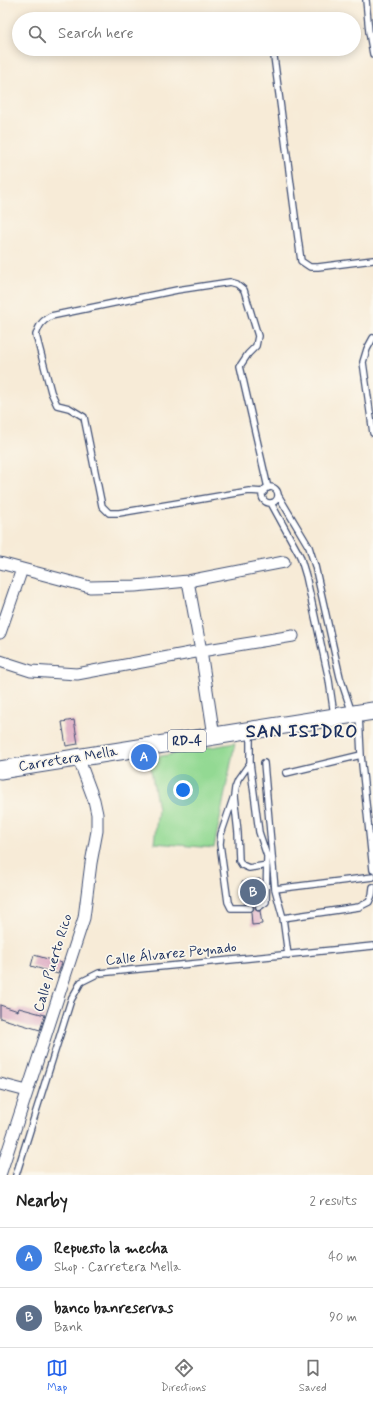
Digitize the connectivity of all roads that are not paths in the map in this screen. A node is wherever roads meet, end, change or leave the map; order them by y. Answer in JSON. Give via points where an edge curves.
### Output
{"nodes":[{"id":1,"x":366,"y":0,"type":"edge"},
{"id":2,"x":373,"y":54,"type":"edge"},
{"id":3,"x":274,"y":56,"type":"edge"},
{"id":4,"x":373,"y":260,"type":"edge"},
{"id":5,"x":373,"y":338,"type":"edge"},
{"id":6,"x":373,"y":433,"type":"edge"},
{"id":7,"x":266,"y":490,"type":"junction"},
{"id":8,"x":278,"y":495,"type":"junction"},
{"id":9,"x":270,"y":503,"type":"junction"},
{"id":10,"x":284,"y":562,"type":"dead end"},
{"id":11,"x":0,"y":563,"type":"edge"},
{"id":12,"x":22,"y":569,"type":"junction"},
{"id":13,"x":188,"y":581,"type":"junction"},
{"id":14,"x":0,"y":632,"type":"edge"},
{"id":15,"x":293,"y":636,"type":"dead end"},
{"id":16,"x":201,"y":651,"type":"junction"},
{"id":17,"x":0,"y":661,"type":"edge"},
{"id":18,"x":361,"y":712,"type":"edge"},
{"id":19,"x":334,"y":717,"type":"junction"},
{"id":20,"x":250,"y":731,"type":"junction"},
{"id":21,"x":214,"y":736,"type":"junction"},
{"id":22,"x":361,"y":755,"type":"junction"},
{"id":23,"x":78,"y":757,"type":"junction"},
{"id":24,"x":250,"y":762,"type":"junction"},
{"id":25,"x":264,"y":763,"type":"dead end"},
{"id":26,"x":0,"y":770,"type":"edge"},
{"id":27,"x":286,"y":773,"type":"dead end"},
{"id":28,"x":234,"y":796,"type":"junction"},
{"id":29,"x":267,"y":865,"type":"junction"},
{"id":30,"x":373,"y":870,"type":"edge"},
{"id":31,"x":373,"y":877,"type":"edge"},
{"id":32,"x":373,"y":887,"type":"edge"},
{"id":33,"x":275,"y":889,"type":"junction"},
{"id":34,"x":259,"y":907,"type":"dead end"},
{"id":35,"x":250,"y":908,"type":"dead end"},
{"id":36,"x":283,"y":918,"type":"junction"},
{"id":37,"x":373,"y":946,"type":"edge"},
{"id":38,"x":288,"y":955,"type":"junction"},
{"id":39,"x":0,"y":1084,"type":"edge"},
{"id":40,"x":27,"y":1091,"type":"junction"},
{"id":41,"x":0,"y":1175,"type":"edge"},
{"id":42,"x":16,"y":1175,"type":"edge"}],
"edges":[{"from":1,"to":2,"type":"lane"},
{"from":3,"to":4,"type":"lane","via":[[301,261],[310,267],[318,267]]},
{"from":5,"to":6,"type":"lane","via":[[363,362]]},
{"from":7,"to":7,"type":"lane","via":[[119,514],[109,513],[102,506],[84,417],[70,408],[57,405],[51,392],[36,335],[42,321],[51,316],[177,290],[230,282],[237,284],[244,290],[258,336],[256,346],[240,366]]},
{"from":7,"to":8,"type":"lane","via":[[274,489]]},
{"from":7,"to":9,"type":"lane","via":[[264,499]]},
{"from":8,"to":9,"type":"lane","via":[[274,502]]},
{"from":8,"to":18,"type":"lane","via":[[309,547],[340,677]]},
{"from":9,"to":19,"type":"lane","via":[[300,556],[306,576],[329,680]]},
{"from":10,"to":13,"type":"street"},
{"from":11,"to":12,"type":"street"},
{"from":12,"to":13,"type":"street","via":[[90,587]]},
{"from":12,"to":14,"type":"street"},
{"from":13,"to":16,"type":"street"},
{"from":15,"to":16,"type":"street"},
{"from":16,"to":17,"type":"street","via":[[77,674],[31,671]]},
{"from":16,"to":21,"type":"street"},
{"from":18,"to":19,"type":"main road","name":"Carretera Mella","number":"RD-4"},
{"from":18,"to":22,"type":"lane"},
{"from":19,"to":20,"type":"main road","name":"Carretera Mella","number":"RD-4"},
{"from":20,"to":21,"type":"main road","name":"Carretera Mella","number":"RD-4"},
{"from":20,"to":24,"type":"lane"},
{"from":21,"to":23,"type":"main road","name":"Carretera Mella","number":"RD-4"},
{"from":22,"to":27,"type":"lane"},
{"from":22,"to":30,"type":"lane"},
{"from":23,"to":26,"type":"main road","name":"Carretera Mella","number":"RD-4"},
{"from":23,"to":40,"type":"street","name":"Calle Puerto Rico","via":[[97,814],[97,831],[84,918]]},
{"from":24,"to":28,"type":"lane","via":[[238,780]]},
{"from":24,"to":29,"type":"lane"},
{"from":25,"to":33,"type":"lane"},
{"from":28,"to":29,"type":"lane","via":[[239,860],[242,865],[249,868]]},
{"from":28,"to":35,"type":"lane","via":[[220,844],[228,902],[231,908]]},
{"from":29,"to":34,"type":"lane","via":[[266,902]]},
{"from":31,"to":33,"type":"lane"},
{"from":32,"to":36,"type":"lane","via":[[369,902],[358,907]]},
{"from":33,"to":36,"type":"lane"},
{"from":36,"to":38,"type":"lane"},
{"from":37,"to":38,"type":"lane","name":"Calle Álvarez Peynado"},
{"from":38,"to":42,"type":"lane","name":"Calle Álvarez Peynado","via":[[99,973],[81,982],[71,1000]]},
{"from":39,"to":40,"type":"street"},
{"from":40,"to":41,"type":"street","name":"Calle Puerto Rico"}]}
